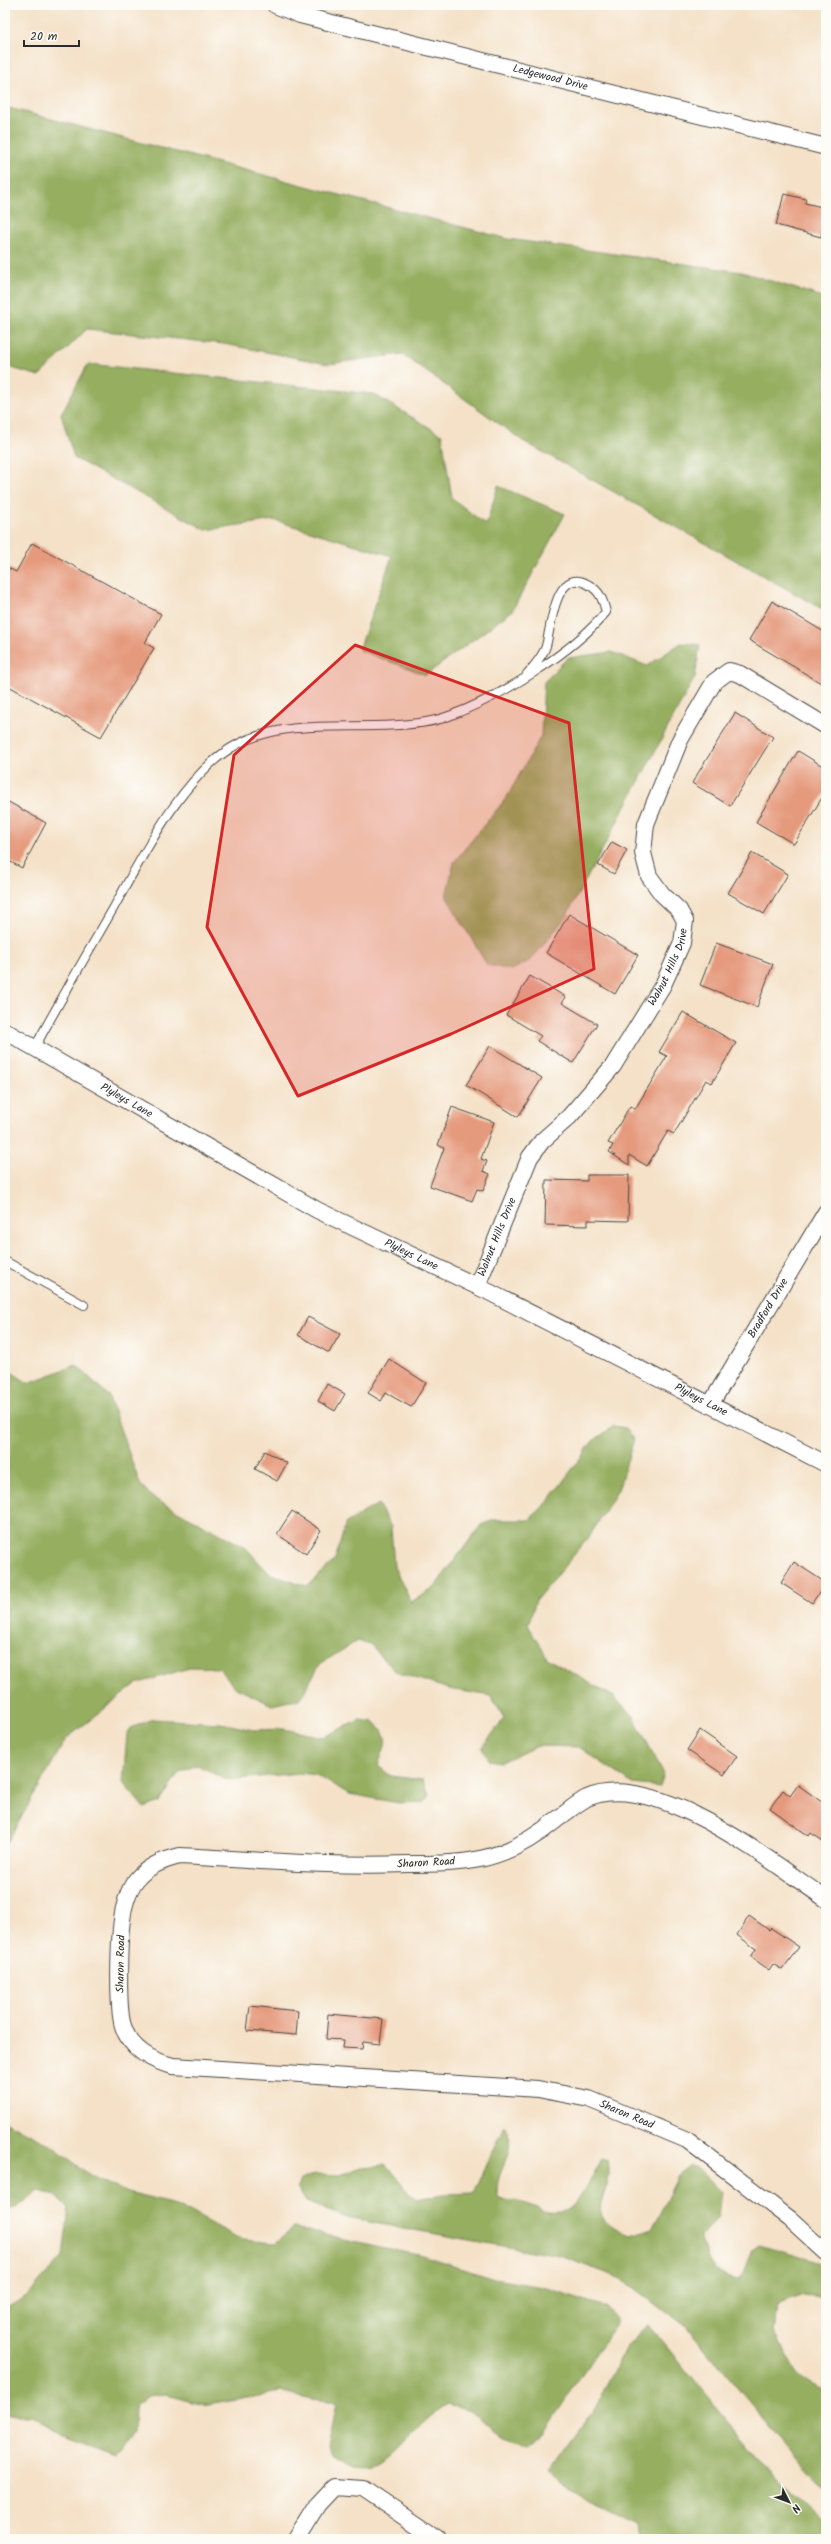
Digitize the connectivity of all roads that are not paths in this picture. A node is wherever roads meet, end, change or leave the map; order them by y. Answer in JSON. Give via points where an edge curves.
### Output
{"nodes":[{"id":1,"x":275,"y":5,"type":"edge"},
{"id":2,"x":826,"y":147,"type":"edge"},
{"id":3,"x":527,"y":674,"type":"junction"},
{"id":4,"x":826,"y":726,"type":"edge"},
{"id":5,"x":5,"y":1031,"type":"edge"},
{"id":6,"x":35,"y":1048,"type":"junction"},
{"id":7,"x":826,"y":1212,"type":"edge"},
{"id":8,"x":5,"y":1261,"type":"edge"},
{"id":9,"x":477,"y":1286,"type":"junction"},
{"id":10,"x":84,"y":1305,"type":"dead end"},
{"id":11,"x":710,"y":1404,"type":"junction"},
{"id":12,"x":826,"y":1464,"type":"edge"},
{"id":13,"x":826,"y":1899,"type":"edge"},
{"id":14,"x":826,"y":2252,"type":"edge"},
{"id":15,"x":296,"y":2539,"type":"edge"},
{"id":16,"x":437,"y":2539,"type":"edge"}],
"edges":[{"from":1,"to":2,"type":"street","name":"Ledgewood Drive","via":[[300,15]]},
{"from":3,"to":3,"type":"lane","via":[[593,628],[606,612],[603,600],[596,589],[584,582],[572,582],[562,589],[555,602],[545,647]]},
{"from":3,"to":6,"type":"lane","via":[[491,698],[447,717],[402,725],[277,731],[238,744],[210,765],[187,789],[151,842]]},
{"from":4,"to":9,"type":"street","name":"Walnut Hills Drive","via":[[740,674],[728,671],[714,682],[680,740],[646,824],[643,853],[650,876],[662,894],[679,910],[685,921],[682,943],[663,985],[613,1066],[530,1157]]},
{"from":5,"to":6,"type":"street","name":"Plyleys Lane"},
{"from":6,"to":9,"type":"street","name":"Plyleys Lane","via":[[317,1210]]},
{"from":7,"to":11,"type":"street","name":"Bradford Drive"},
{"from":8,"to":10,"type":"lane"},
{"from":9,"to":11,"type":"street","name":"Plyleys Lane"},
{"from":11,"to":12,"type":"street","name":"Plyleys Lane"},
{"from":13,"to":14,"type":"street","name":"Sharon Road","via":[[738,1839],[694,1814],[644,1794],[612,1791],[586,1798],[536,1836],[506,1853],[478,1860],[364,1866],[180,1856],[147,1869],[135,1880],[129,1893],[122,1920],[120,2007],[123,2027],[133,2044],[158,2062],[173,2066],[538,2089],[589,2099],[687,2140],[790,2219]]},
{"from":15,"to":16,"type":"street","via":[[318,2504],[334,2487],[363,2489]]}]}
